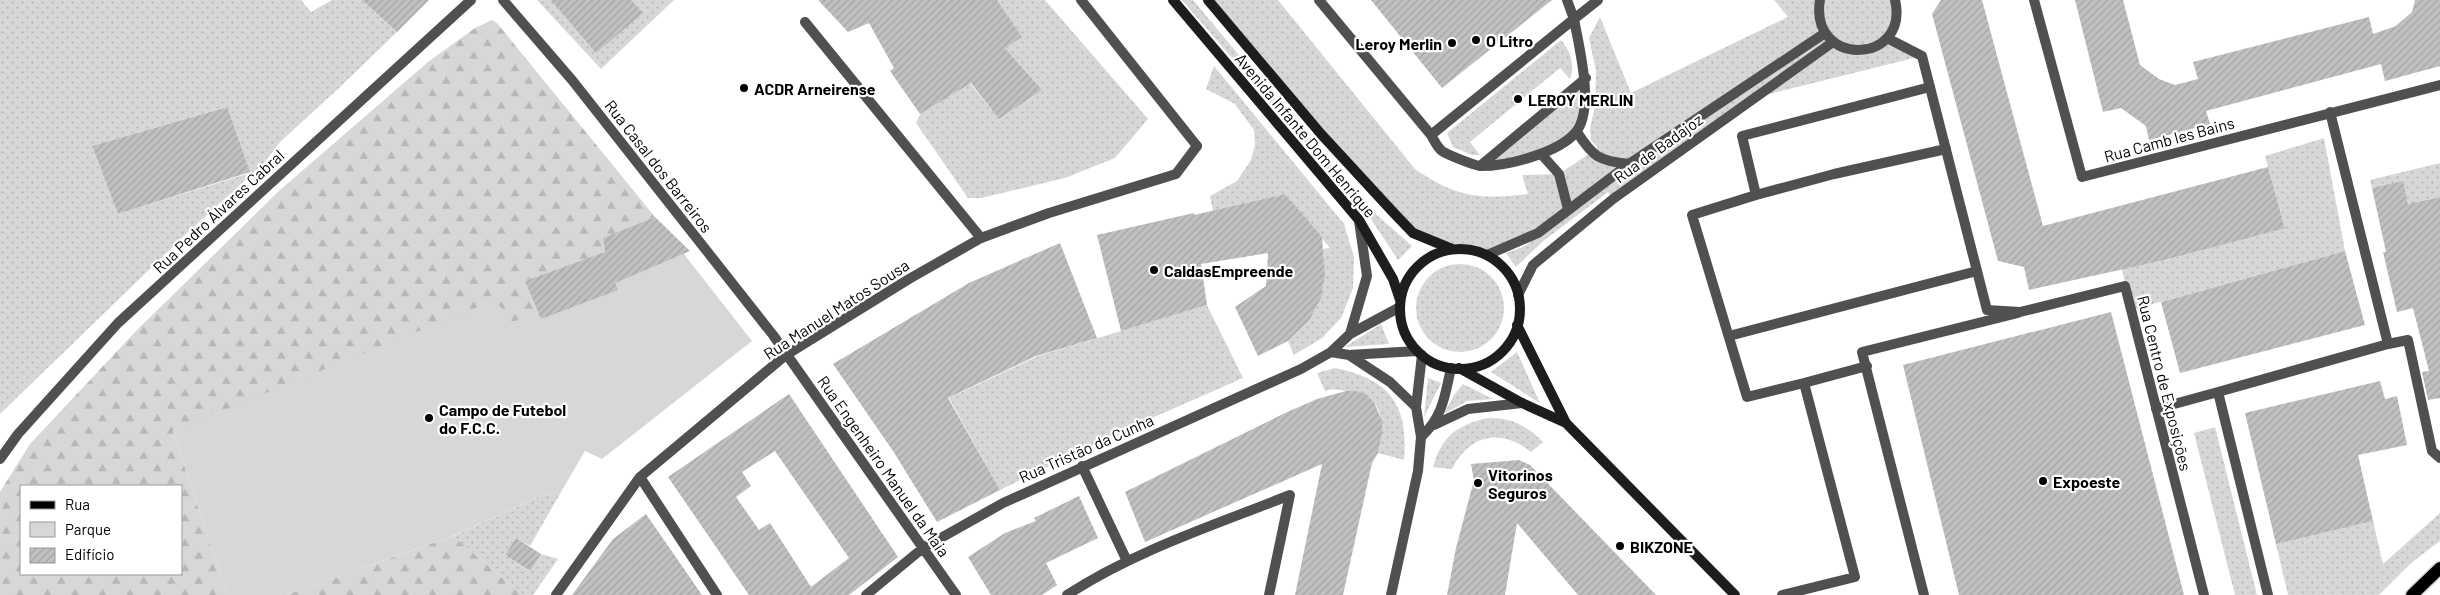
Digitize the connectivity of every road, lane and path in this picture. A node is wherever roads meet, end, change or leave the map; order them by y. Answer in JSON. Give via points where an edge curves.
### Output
{"nodes":[{"id":1,"x":471,"y":0,"type":"edge"},
{"id":2,"x":503,"y":0,"type":"edge"},
{"id":3,"x":1081,"y":0,"type":"edge"},
{"id":4,"x":1174,"y":0,"type":"edge"},
{"id":5,"x":1208,"y":0,"type":"edge"},
{"id":6,"x":1319,"y":0,"type":"edge"},
{"id":7,"x":1566,"y":0,"type":"edge"},
{"id":8,"x":1598,"y":0,"type":"edge"},
{"id":9,"x":1820,"y":0,"type":"edge"},
{"id":10,"x":1895,"y":0,"type":"edge"},
{"id":11,"x":2034,"y":0,"type":"edge"},
{"id":12,"x":1574,"y":19,"type":"junction"},
{"id":13,"x":805,"y":22,"type":"dead end"},
{"id":14,"x":1825,"y":34,"type":"junction"},
{"id":15,"x":1887,"y":38,"type":"junction"},
{"id":16,"x":1833,"y":42,"type":"junction"},
{"id":17,"x":1586,"y":78,"type":"junction"},
{"id":18,"x":2440,"y":84,"type":"edge"},
{"id":19,"x":1930,"y":88,"type":"junction"},
{"id":20,"x":2330,"y":112,"type":"junction"},
{"id":21,"x":1577,"y":132,"type":"junction"},
{"id":22,"x":1431,"y":135,"type":"junction"},
{"id":23,"x":1946,"y":149,"type":"junction"},
{"id":24,"x":1542,"y":155,"type":"junction"},
{"id":25,"x":1629,"y":164,"type":"junction"},
{"id":26,"x":1479,"y":166,"type":"junction"},
{"id":27,"x":1756,"y":195,"type":"junction"},
{"id":28,"x":1568,"y":209,"type":"junction"},
{"id":29,"x":1359,"y":220,"type":"junction"},
{"id":30,"x":981,"y":238,"type":"junction"},
{"id":31,"x":1452,"y":249,"type":"junction"},
{"id":32,"x":1486,"y":255,"type":"junction"},
{"id":33,"x":1977,"y":272,"type":"junction"},
{"id":34,"x":1518,"y":295,"type":"junction"},
{"id":35,"x":1400,"y":303,"type":"junction"},
{"id":36,"x":2020,"y":312,"type":"junction"},
{"id":37,"x":1517,"y":325,"type":"junction"},
{"id":38,"x":1350,"y":334,"type":"junction"},
{"id":39,"x":1729,"y":336,"type":"junction"},
{"id":40,"x":2388,"y":344,"type":"junction"},
{"id":41,"x":1332,"y":352,"type":"junction"},
{"id":42,"x":1420,"y":353,"type":"junction"},
{"id":43,"x":786,"y":355,"type":"junction"},
{"id":44,"x":1350,"y":355,"type":"junction"},
{"id":45,"x":1866,"y":366,"type":"junction"},
{"id":46,"x":1455,"y":368,"type":"junction"},
{"id":47,"x":1804,"y":383,"type":"junction"},
{"id":48,"x":2218,"y":392,"type":"junction"},
{"id":49,"x":1522,"y":404,"type":"junction"},
{"id":50,"x":1416,"y":407,"type":"junction"},
{"id":51,"x":2156,"y":409,"type":"junction"},
{"id":52,"x":1566,"y":423,"type":"junction"},
{"id":53,"x":1434,"y":425,"type":"junction"},
{"id":54,"x":1421,"y":437,"type":"junction"},
{"id":55,"x":2440,"y":458,"type":"edge"},
{"id":56,"x":0,"y":459,"type":"edge"},
{"id":57,"x":1082,"y":466,"type":"junction"},
{"id":58,"x":640,"y":477,"type":"junction"},
{"id":59,"x":923,"y":548,"type":"junction"},
{"id":60,"x":1127,"y":561,"type":"junction"},
{"id":61,"x":2440,"y":568,"type":"edge"},
{"id":62,"x":1071,"y":594,"type":"edge"},
{"id":63,"x":556,"y":595,"type":"edge"},
{"id":64,"x":717,"y":595,"type":"edge"},
{"id":65,"x":866,"y":595,"type":"edge"},
{"id":66,"x":956,"y":595,"type":"edge"},
{"id":67,"x":1269,"y":595,"type":"edge"},
{"id":68,"x":1391,"y":595,"type":"edge"},
{"id":69,"x":1735,"y":595,"type":"edge"},
{"id":70,"x":1782,"y":595,"type":"edge"},
{"id":71,"x":1924,"y":595,"type":"edge"},
{"id":72,"x":2204,"y":595,"type":"edge"},
{"id":73,"x":2268,"y":595,"type":"edge"},
{"id":74,"x":2412,"y":595,"type":"edge"}],
"edges":[{"from":1,"to":56,"type":"street","name":"Rua Pedro Álvares Cabral","via":[[118,324],[18,434]]},
{"from":2,"to":43,"type":"street","name":"Rua Casal dos Barreiros","via":[[572,80]]},
{"from":3,"to":30,"type":"street","name":"Rua Manuel Matos Sousa","via":[[1197,146],[1176,174],[1049,213]]},
{"from":4,"to":29,"type":"main road","name":"Avenida Infante Dom Henrique"},
{"from":5,"to":31,"type":"main road","name":"Avenida Infante Dom Henrique","via":[[1378,197],[1413,232]]},
{"from":6,"to":22,"type":"street"},
{"from":7,"to":12,"type":"street"},
{"from":8,"to":12,"type":"street"},
{"from":9,"to":14,"type":"street","via":[[1818,12]]},
{"from":10,"to":15,"type":"street","via":[[1897,20]]},
{"from":11,"to":20,"type":"street","name":"Rua Camb les Bains","via":[[2082,177]]},
{"from":12,"to":17,"type":"street"},
{"from":12,"to":22,"type":"street"},
{"from":13,"to":30,"type":"street"},
{"from":14,"to":16,"type":"street"},
{"from":14,"to":25,"type":"street"},
{"from":15,"to":16,"type":"street","via":[[1862,50],[1847,49]]},
{"from":15,"to":19,"type":"street","name":"Rua Centro de Exposições","via":[[1922,56]]},
{"from":16,"to":34,"type":"street","name":"Rua de Badajoz","via":[[1613,199],[1533,265]]},
{"from":17,"to":21,"type":"street","via":[[1584,108]]},
{"from":17,"to":26,"type":"street"},
{"from":18,"to":20,"type":"street","name":"Rua Camb les Bains"},
{"from":19,"to":23,"type":"street","name":"Rua Centro de Exposições"},
{"from":19,"to":27,"type":"street","via":[[1742,136]]},
{"from":20,"to":40,"type":"street"},
{"from":21,"to":24,"type":"street"},
{"from":21,"to":25,"type":"street","via":[[1590,152],[1609,162]]},
{"from":22,"to":26,"type":"street","via":[[1442,151]]},
{"from":23,"to":27,"type":"street"},
{"from":23,"to":33,"type":"street","name":"Rua Centro de Exposições"},
{"from":24,"to":26,"type":"street"},
{"from":24,"to":28,"type":"street","via":[[1560,174]]},
{"from":25,"to":28,"type":"street"},
{"from":27,"to":39,"type":"street","via":[[1692,215]]},
{"from":28,"to":32,"type":"street","via":[[1531,237]]},
{"from":29,"to":35,"type":"main road","name":"Avenida Infante Dom Henrique","via":[[1393,279]]},
{"from":29,"to":38,"type":"street","via":[[1367,276]]},
{"from":30,"to":43,"type":"street","name":"Rua Manuel Matos Sousa"},
{"from":31,"to":32,"type":"main road"},
{"from":31,"to":35,"type":"main road","via":[[1420,264],[1405,284]]},
{"from":32,"to":34,"type":"main road","via":[[1505,270]]},
{"from":33,"to":36,"type":"street","name":"Rua Centro de Exposições","via":[[1987,310]]},
{"from":33,"to":39,"type":"street"},
{"from":34,"to":37,"type":"main road","via":[[1520,313]]},
{"from":35,"to":38,"type":"street"},
{"from":35,"to":42,"type":"main road","via":[[1402,328]]},
{"from":36,"to":45,"type":"street","via":[[1862,352]]},
{"from":36,"to":51,"type":"street","name":"Rua Centro de Exposições","via":[[2125,286]]},
{"from":37,"to":46,"type":"main road","via":[[1513,336],[1489,361]]},
{"from":37,"to":52,"type":"main road"},
{"from":38,"to":41,"type":"street","name":"Rua Tristão da Cunha"},
{"from":39,"to":47,"type":"street","via":[[1747,397]]},
{"from":40,"to":48,"type":"street"},
{"from":40,"to":55,"type":"street","via":[[2408,340],[2432,452]]},
{"from":41,"to":44,"type":"street"},
{"from":41,"to":57,"type":"street","name":"Rua Tristão da Cunha","via":[[1301,369]]},
{"from":42,"to":44,"type":"street"},
{"from":42,"to":46,"type":"main road","via":[[1432,362]]},
{"from":42,"to":50,"type":"street"},
{"from":43,"to":58,"type":"street","name":"Rua Manuel Matos Sousa"},
{"from":43,"to":59,"type":"street","name":"Rua Engenheiro Manuel da Maia"},
{"from":44,"to":50,"type":"street","via":[[1390,382]]},
{"from":45,"to":47,"type":"street"},
{"from":45,"to":71,"type":"street"},
{"from":46,"to":49,"type":"main road"},
{"from":46,"to":53,"type":"street"},
{"from":47,"to":70,"type":"street","via":[[1855,577]]},
{"from":48,"to":51,"type":"street"},
{"from":48,"to":73,"type":"street"},
{"from":49,"to":52,"type":"main road"},
{"from":49,"to":53,"type":"street","via":[[1468,409]]},
{"from":50,"to":54,"type":"street"},
{"from":51,"to":72,"type":"street","name":"Rua Centro de Exposições"},
{"from":52,"to":69,"type":"main road"},
{"from":53,"to":54,"type":"street"},
{"from":54,"to":68,"type":"street","via":[[1418,470]]},
{"from":57,"to":59,"type":"street","name":"Rua Tristão da Cunha","via":[[1003,503]]},
{"from":57,"to":60,"type":"street"},
{"from":58,"to":63,"type":"street","name":"Rua Manuel Matos Sousa"},
{"from":58,"to":64,"type":"street"},
{"from":59,"to":65,"type":"street","name":"Rua Tristão da Cunha"},
{"from":59,"to":66,"type":"street","name":"Rua Engenheiro Manuel da Maia"},
{"from":60,"to":62,"type":"street"},
{"from":60,"to":67,"type":"street","via":[[1290,495]]},
{"from":61,"to":74,"type":"main road"}]}
